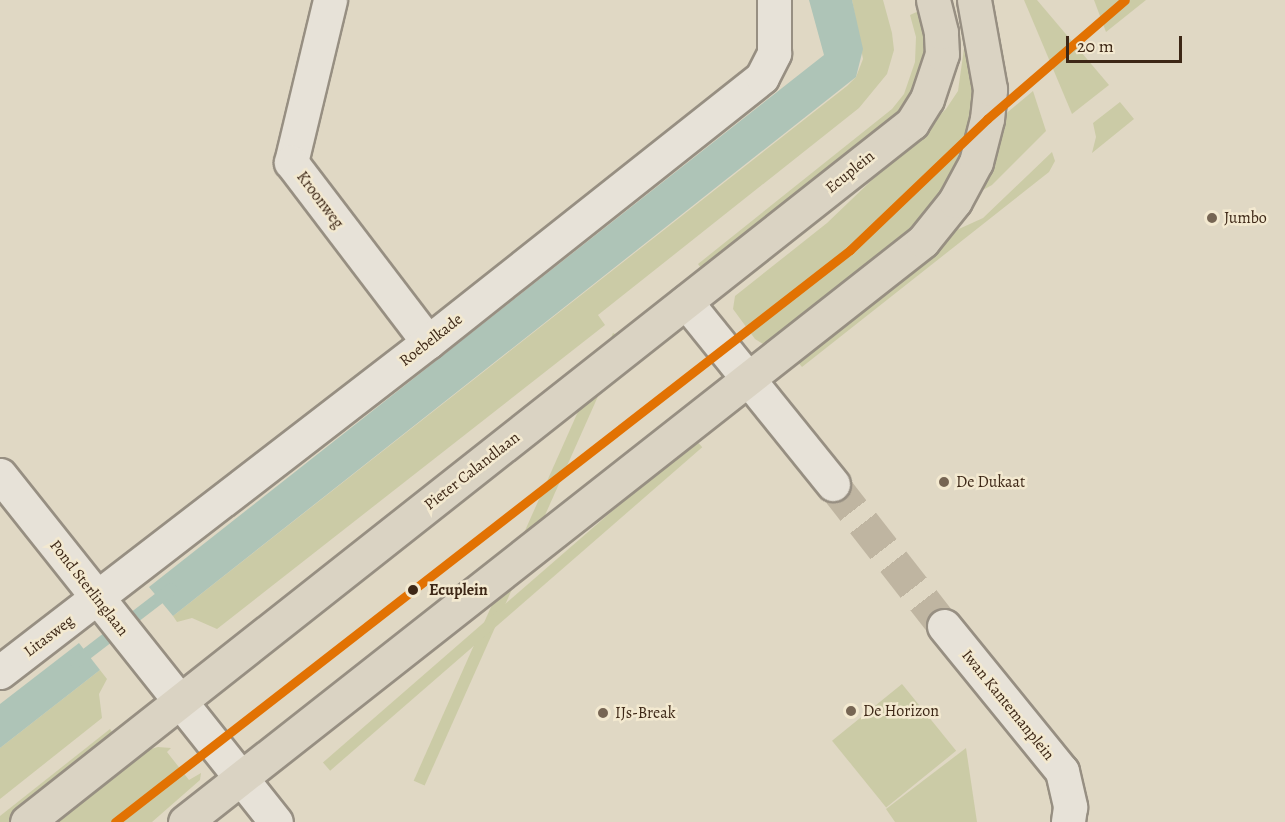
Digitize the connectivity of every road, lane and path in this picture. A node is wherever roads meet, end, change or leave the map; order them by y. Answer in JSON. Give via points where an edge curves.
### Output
{"nodes":[{"id":1,"x":330,"y":0,"type":"edge"},
{"id":2,"x":774,"y":0,"type":"edge"},
{"id":3,"x":933,"y":0,"type":"edge"},
{"id":4,"x":974,"y":0,"type":"edge"},
{"id":5,"x":686,"y":302,"type":"junction"},
{"id":6,"x":428,"y":342,"type":"junction"},
{"id":7,"x":748,"y":380,"type":"junction"},
{"id":8,"x":0,"y":475,"type":"edge"},
{"id":9,"x":833,"y":484,"type":"tunnel mouth"},
{"id":10,"x":103,"y":606,"type":"junction"},
{"id":11,"x":944,"y":626,"type":"tunnel mouth"},
{"id":12,"x":0,"y":672,"type":"edge"},
{"id":13,"x":179,"y":702,"type":"junction"},
{"id":14,"x":241,"y":778,"type":"junction"},
{"id":15,"x":27,"y":822,"type":"edge"},
{"id":16,"x":185,"y":822,"type":"edge"},
{"id":17,"x":276,"y":822,"type":"edge"},
{"id":18,"x":1068,"y":822,"type":"edge"}],
"edges":[{"from":1,"to":6,"type":"street","name":"Kroonweg","via":[[291,162]]},
{"from":2,"to":6,"type":"street","name":"Roebelkade","via":[[774,53],[762,77]]},
{"from":3,"to":5,"type":"main road","name":"Ecuplein","via":[[942,54],[927,99],[912,123]]},
{"from":4,"to":7,"type":"main road","via":[[990,89],[976,162],[955,201],[923,241]]},
{"from":5,"to":7,"type":"street"},
{"from":5,"to":13,"type":"main road","name":"Pieter Calandlaan"},
{"from":6,"to":10,"type":"street","name":"Roebelkade"},
{"from":7,"to":9,"type":"street"},
{"from":7,"to":14,"type":"main road"},
{"from":8,"to":10,"type":"street","name":"Pond Sterlinglaan"},
{"from":10,"to":12,"type":"street","name":"Litasweg"},
{"from":10,"to":13,"type":"street","name":"Pond Sterlinglaan"},
{"from":11,"to":18,"type":"street","name":"Iwan Kantemanplein","via":[[1062,771],[1070,807]]},
{"from":13,"to":14,"type":"street"},
{"from":13,"to":15,"type":"main road","name":"Pieter Calandlaan"},
{"from":14,"to":16,"type":"main road"},
{"from":14,"to":17,"type":"street"}]}
